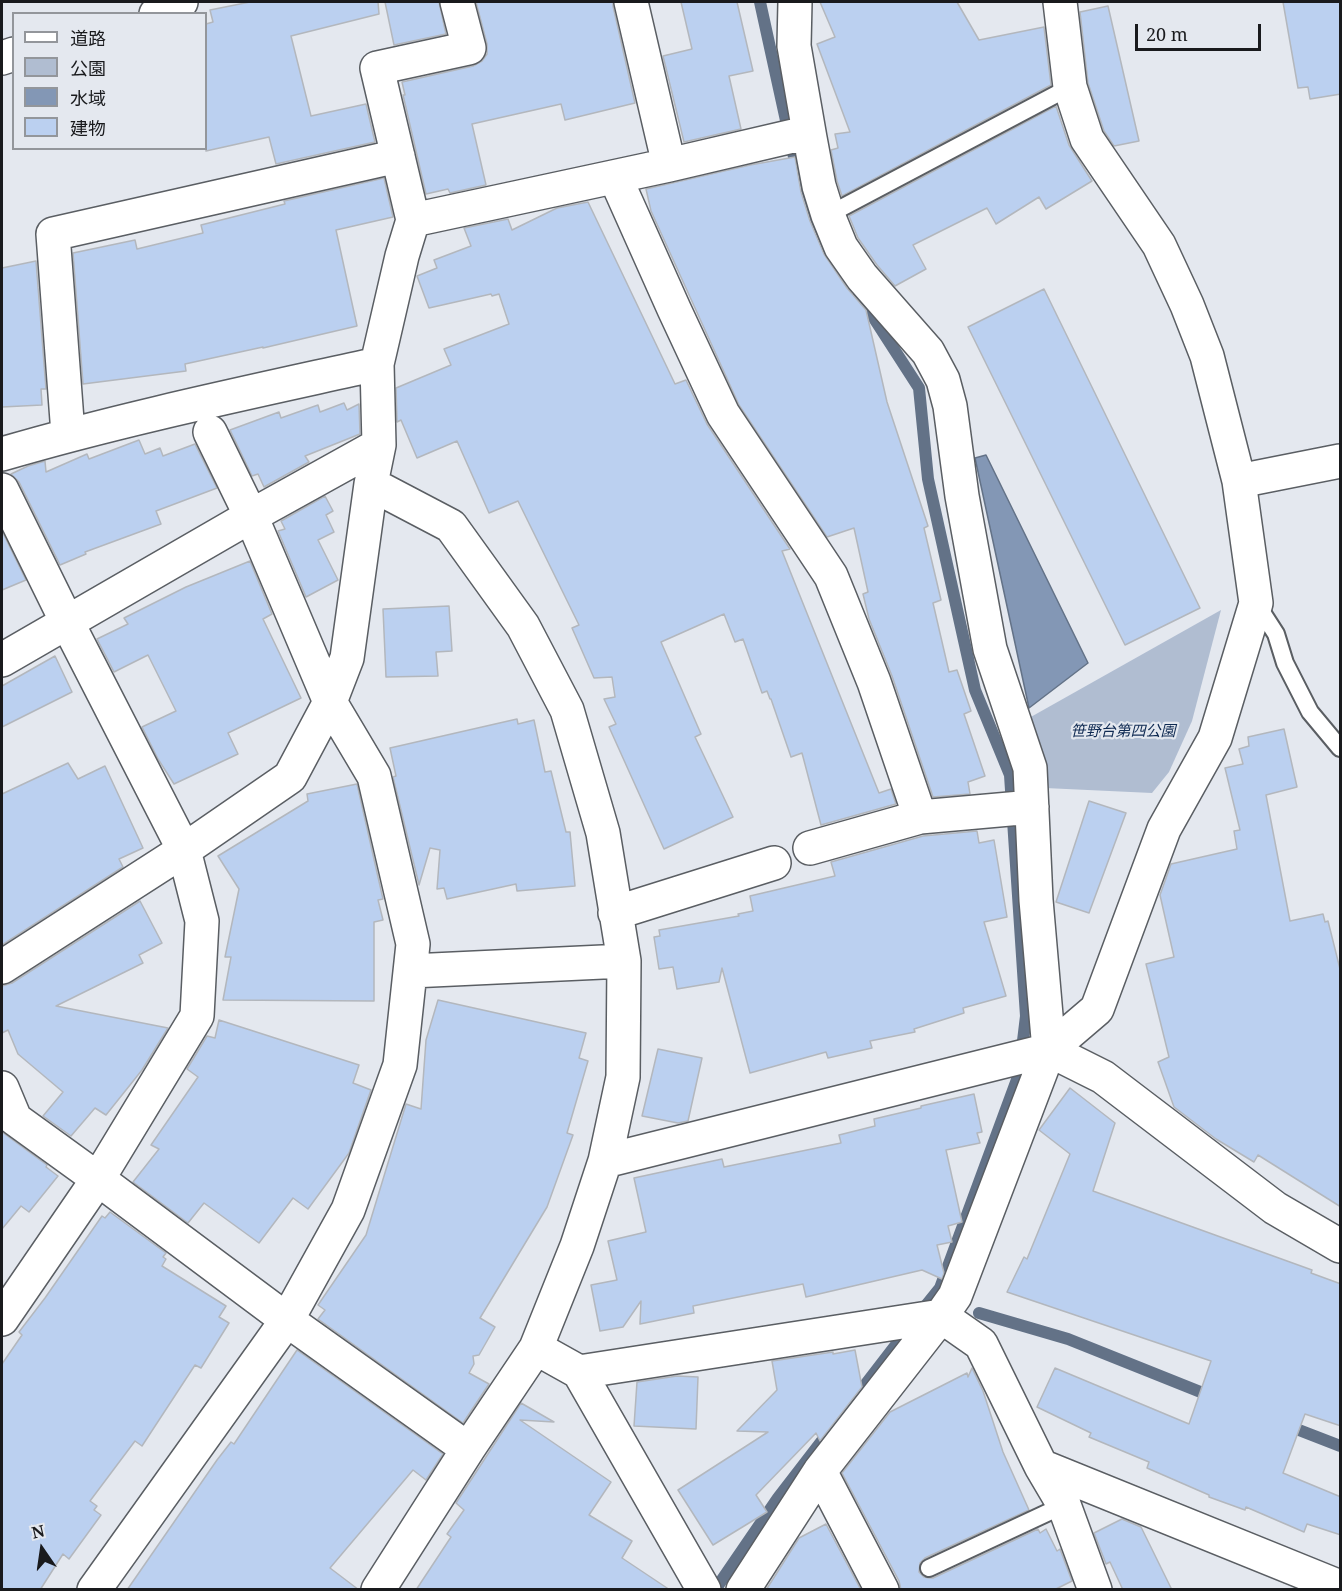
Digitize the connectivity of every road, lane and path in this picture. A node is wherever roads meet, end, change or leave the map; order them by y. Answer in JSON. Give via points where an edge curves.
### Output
{"nodes":[{"id":1,"x":181,"y":2,"type":"edge"},
{"id":2,"x":457,"y":2,"type":"edge"},
{"id":3,"x":631,"y":2,"type":"edge"},
{"id":4,"x":795,"y":2,"type":"edge"},
{"id":5,"x":1060,"y":2,"type":"edge"},
{"id":6,"x":164,"y":12,"type":"edge"},
{"id":7,"x":1070,"y":87,"type":"junction"},
{"id":8,"x":810,"y":138,"type":"junction"},
{"id":9,"x":398,"y":156,"type":"junction"},
{"id":10,"x":669,"y":165,"type":"junction"},
{"id":11,"x":615,"y":177,"type":"junction"},
{"id":12,"x":828,"y":215,"type":"junction"},
{"id":13,"x":413,"y":220,"type":"junction"},
{"id":14,"x":377,"y":364,"type":"junction"},
{"id":15,"x":210,"y":432,"type":"dead end"},
{"id":16,"x":68,"y":434,"type":"junction"},
{"id":17,"x":379,"y":445,"type":"junction"},
{"id":18,"x":2,"y":454,"type":"edge"},
{"id":19,"x":1341,"y":461,"type":"edge"},
{"id":20,"x":1239,"y":481,"type":"junction"},
{"id":21,"x":372,"y":484,"type":"junction"},
{"id":22,"x":2,"y":490,"type":"edge"},
{"id":23,"x":251,"y":516,"type":"junction"},
{"id":24,"x":1256,"y":603,"type":"junction"},
{"id":25,"x":67,"y":622,"type":"junction"},
{"id":26,"x":2,"y":660,"type":"edge"},
{"id":27,"x":330,"y":702,"type":"junction"},
{"id":28,"x":1341,"y":748,"type":"edge"},
{"id":29,"x":1032,"y":807,"type":"junction"},
{"id":30,"x":920,"y":818,"type":"junction"},
{"id":31,"x":810,"y":849,"type":"dead end"},
{"id":32,"x":184,"y":850,"type":"junction"},
{"id":33,"x":774,"y":863,"type":"dead end"},
{"id":34,"x":615,"y":913,"type":"junction"},
{"id":35,"x":624,"y":961,"type":"junction"},
{"id":36,"x":2,"y":967,"type":"edge"},
{"id":37,"x":411,"y":971,"type":"junction"},
{"id":38,"x":1049,"y":1050,"type":"junction"},
{"id":39,"x":2,"y":1088,"type":"edge"},
{"id":40,"x":606,"y":1161,"type":"junction"},
{"id":41,"x":98,"y":1179,"type":"junction"},
{"id":42,"x":1341,"y":1246,"type":"edge"},
{"id":43,"x":941,"y":1316,"type":"junction"},
{"id":44,"x":2,"y":1319,"type":"edge"},
{"id":45,"x":287,"y":1320,"type":"junction"},
{"id":46,"x":536,"y":1348,"type":"junction"},
{"id":47,"x":579,"y":1372,"type":"junction"},
{"id":48,"x":468,"y":1449,"type":"junction"},
{"id":49,"x":1041,"y":1466,"type":"junction"},
{"id":50,"x":820,"y":1471,"type":"junction"},
{"id":51,"x":1064,"y":1505,"type":"junction"},
{"id":52,"x":929,"y":1568,"type":"dead end"},
{"id":53,"x":1341,"y":1587,"type":"edge"},
{"id":54,"x":94,"y":1590,"type":"edge"},
{"id":55,"x":378,"y":1590,"type":"edge"},
{"id":56,"x":704,"y":1590,"type":"edge"},
{"id":57,"x":743,"y":1590,"type":"edge"},
{"id":58,"x":882,"y":1590,"type":"edge"},
{"id":59,"x":1095,"y":1590,"type":"edge"}],
"edges":[{"from":1,"to":6,"type":"street"},
{"from":2,"to":9,"type":"street","via":[[469,48],[377,68]]},
{"from":3,"to":10,"type":"street"},
{"from":4,"to":8,"type":"street","via":[[794,46]]},
{"from":5,"to":7,"type":"street"},
{"from":7,"to":12,"type":"lane"},
{"from":7,"to":20,"type":"street","via":[[1087,139],[1159,245],[1187,305],[1207,356]]},
{"from":8,"to":10,"type":"street","via":[[794,136]]},
{"from":8,"to":12,"type":"street"},
{"from":9,"to":13,"type":"street"},
{"from":9,"to":16,"type":"street","via":[[53,234]]},
{"from":10,"to":11,"type":"street"},
{"from":11,"to":13,"type":"street"},
{"from":11,"to":30,"type":"street","via":[[723,414],[831,576],[874,682]]},
{"from":12,"to":29,"type":"street","via":[[841,247],[928,352],[943,380],[990,649],[1030,768]]},
{"from":13,"to":14,"type":"street"},
{"from":14,"to":16,"type":"street"},
{"from":14,"to":17,"type":"street"},
{"from":15,"to":23,"type":"street"},
{"from":16,"to":18,"type":"street"},
{"from":17,"to":21,"type":"street"},
{"from":17,"to":23,"type":"street"},
{"from":19,"to":20,"type":"street"},
{"from":20,"to":24,"type":"street"},
{"from":21,"to":27,"type":"street","via":[[347,658]]},
{"from":21,"to":34,"type":"street","via":[[451,526],[523,626],[567,710],[603,833]]},
{"from":22,"to":25,"type":"street"},
{"from":23,"to":25,"type":"street"},
{"from":23,"to":27,"type":"street"},
{"from":24,"to":28,"type":"lane","via":[[1276,634],[1285,663],[1310,712]]},
{"from":24,"to":38,"type":"street","via":[[1215,738],[1164,829],[1097,1009]]},
{"from":25,"to":26,"type":"street"},
{"from":25,"to":32,"type":"street"},
{"from":27,"to":32,"type":"street","via":[[290,777]]},
{"from":27,"to":37,"type":"street","via":[[374,776],[413,944]]},
{"from":29,"to":30,"type":"street"},
{"from":29,"to":38,"type":"street"},
{"from":30,"to":31,"type":"street"},
{"from":32,"to":36,"type":"street"},
{"from":32,"to":41,"type":"street","via":[[202,921],[197,1016]]},
{"from":33,"to":34,"type":"street"},
{"from":34,"to":35,"type":"street"},
{"from":35,"to":37,"type":"street"},
{"from":35,"to":40,"type":"street","via":[[623,1077]]},
{"from":37,"to":45,"type":"street","via":[[400,1065],[348,1210]]},
{"from":38,"to":40,"type":"street"},
{"from":38,"to":42,"type":"street","via":[[1103,1077],[1275,1208]]},
{"from":38,"to":43,"type":"street","via":[[955,1296]]},
{"from":39,"to":41,"type":"street","via":[[15,1119]]},
{"from":40,"to":46,"type":"street"},
{"from":41,"to":44,"type":"street"},
{"from":41,"to":45,"type":"street"},
{"from":43,"to":47,"type":"street"},
{"from":43,"to":49,"type":"street","via":[[981,1344]]},
{"from":43,"to":50,"type":"street"},
{"from":45,"to":48,"type":"street"},
{"from":45,"to":54,"type":"street"},
{"from":46,"to":47,"type":"street"},
{"from":46,"to":48,"type":"street"},
{"from":47,"to":56,"type":"street"},
{"from":48,"to":55,"type":"street"},
{"from":49,"to":51,"type":"street"},
{"from":49,"to":53,"type":"street"},
{"from":50,"to":57,"type":"street"},
{"from":50,"to":58,"type":"street"},
{"from":51,"to":52,"type":"lane"},
{"from":51,"to":59,"type":"street"}]}
